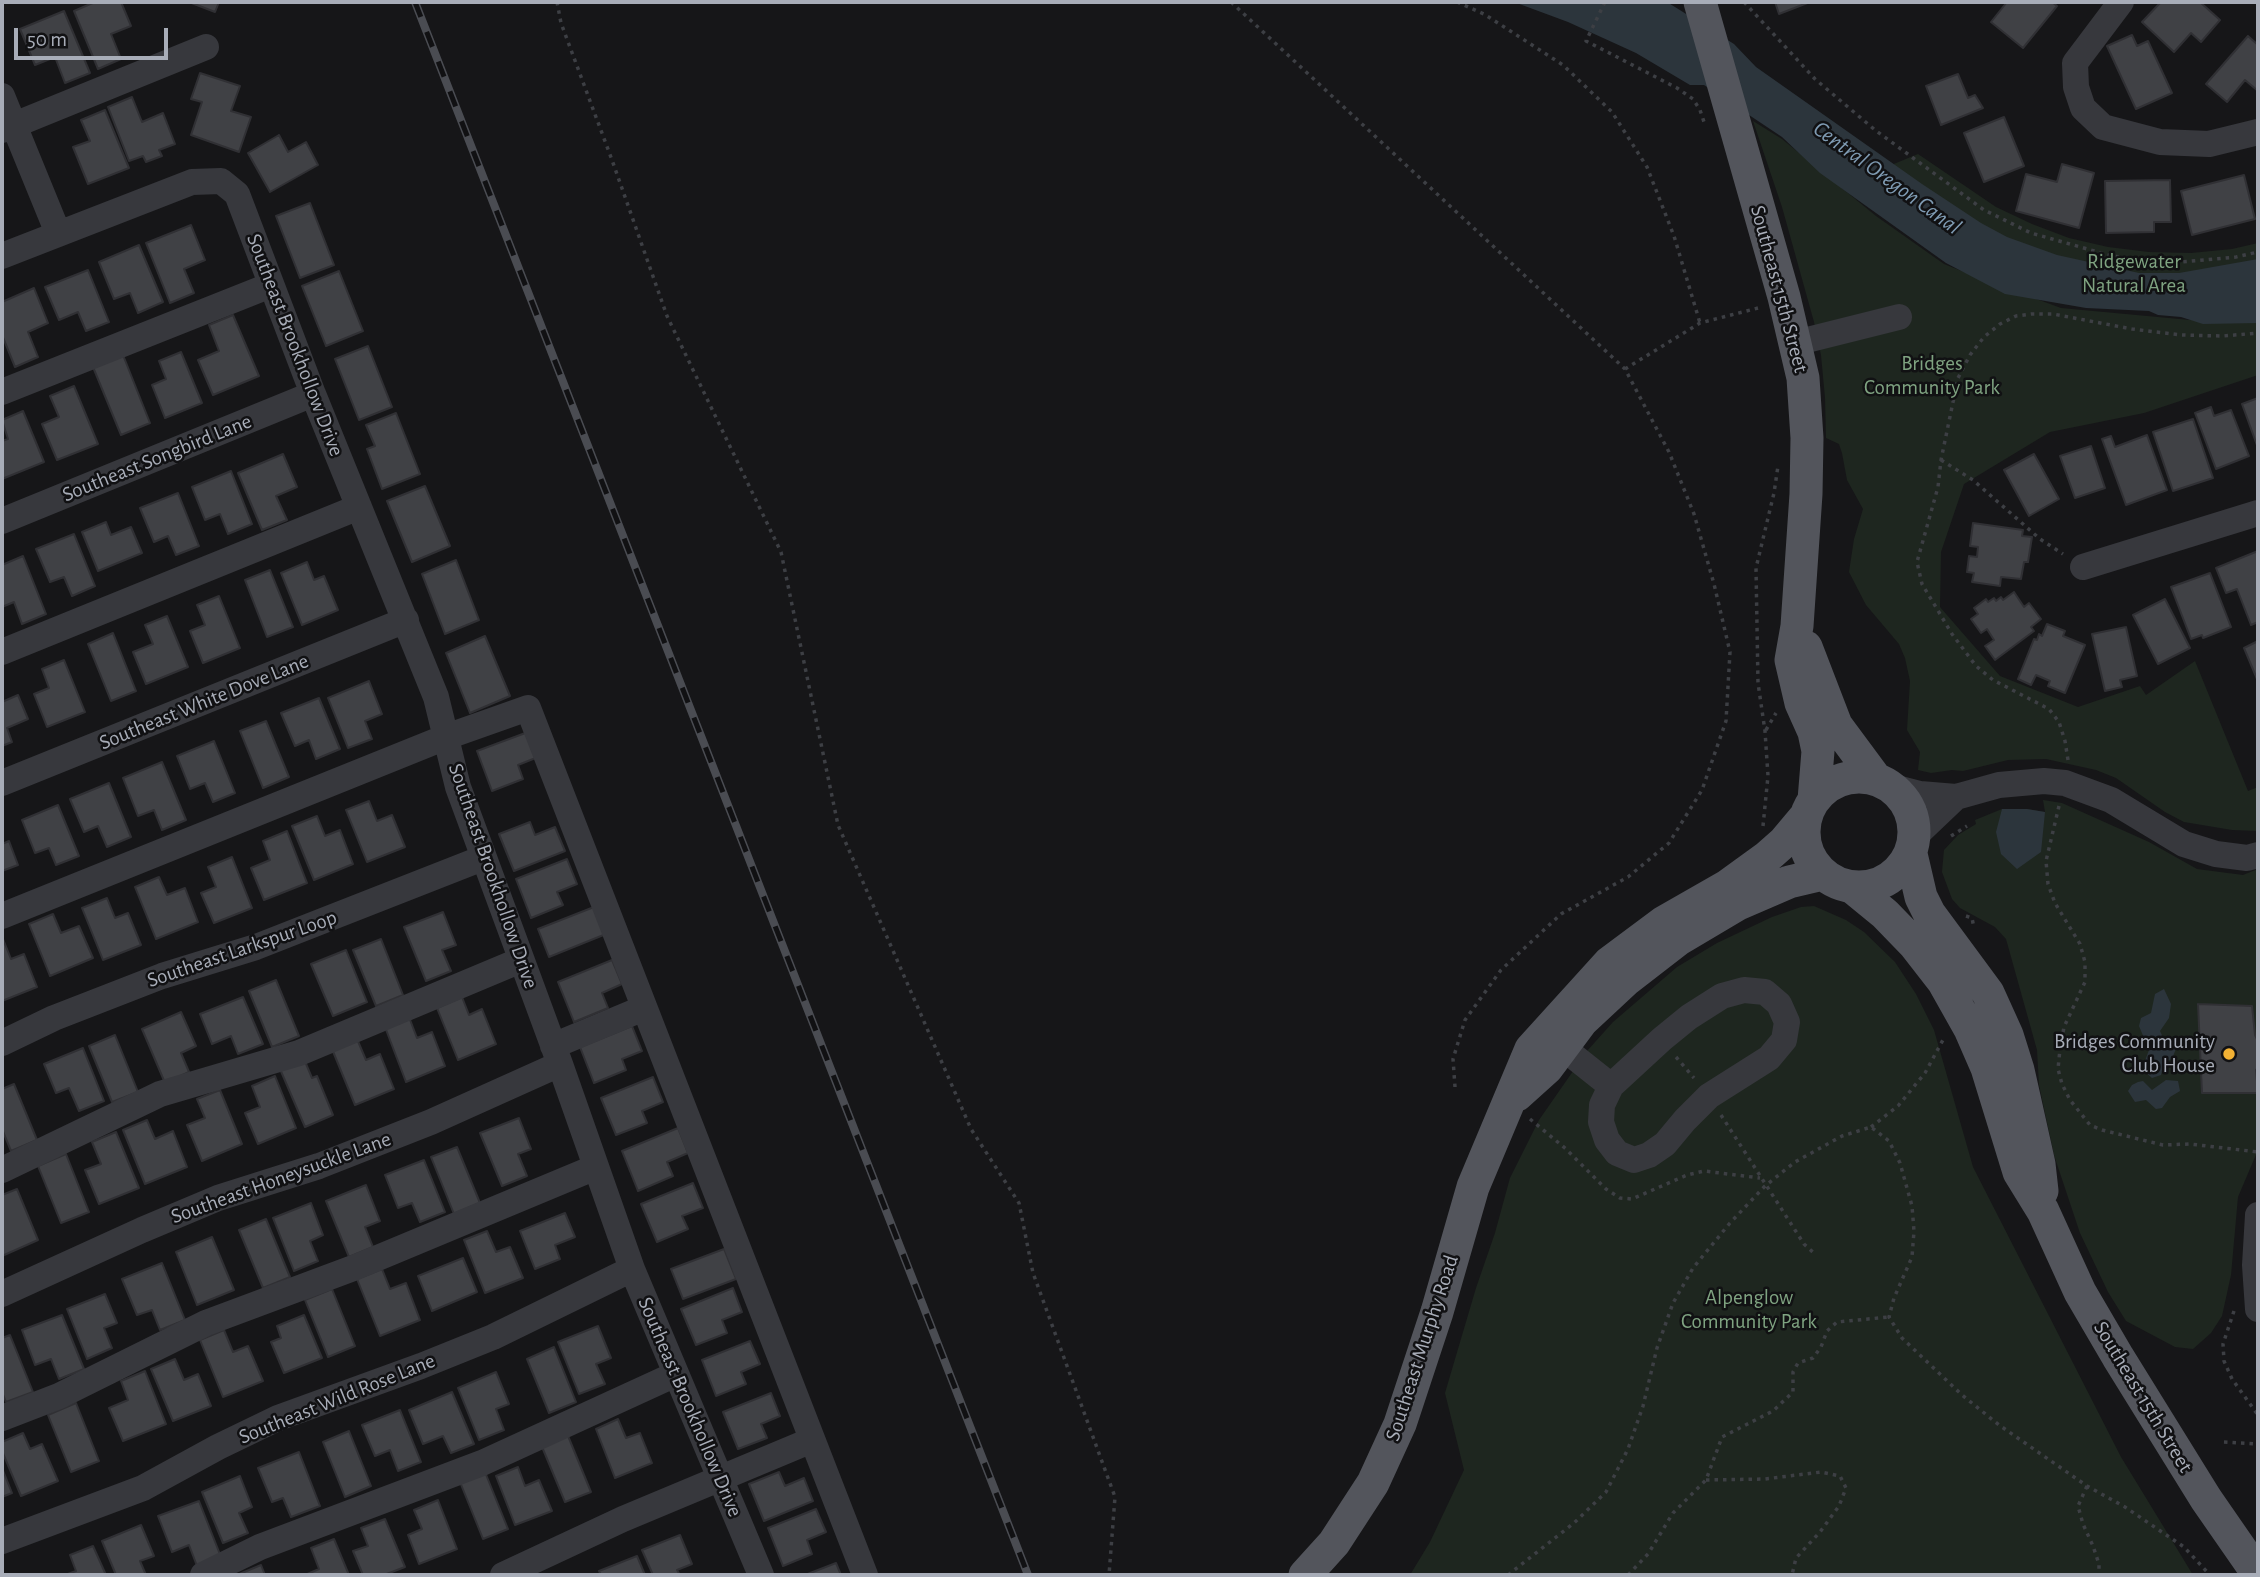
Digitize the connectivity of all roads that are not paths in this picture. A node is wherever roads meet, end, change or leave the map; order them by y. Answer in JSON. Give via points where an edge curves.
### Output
{"nodes":[{"id":1,"x":2121,"y":2,"type":"edge"},
{"id":2,"x":1701,"y":7,"type":"edge"},
{"id":3,"x":205,"y":47,"type":"dead end"},
{"id":4,"x":2,"y":96,"type":"edge"},
{"id":5,"x":8,"y":128,"type":"edge"},
{"id":6,"x":2258,"y":132,"type":"edge"},
{"id":7,"x":58,"y":233,"type":"junction"},
{"id":8,"x":2,"y":256,"type":"edge"},
{"id":9,"x":271,"y":285,"type":"junction"},
{"id":10,"x":1899,"y":317,"type":"dead end"},
{"id":11,"x":1795,"y":343,"type":"junction"},
{"id":12,"x":2,"y":393,"type":"edge"},
{"id":13,"x":313,"y":394,"type":"junction"},
{"id":14,"x":359,"y":507,"type":"junction"},
{"id":15,"x":2258,"y":513,"type":"edge"},
{"id":16,"x":2,"y":521,"type":"edge"},
{"id":17,"x":2083,"y":568,"type":"road end"},
{"id":18,"x":407,"y":620,"type":"junction"},
{"id":19,"x":1797,"y":626,"type":"junction"},
{"id":20,"x":2,"y":652,"type":"edge"},
{"id":21,"x":446,"y":737,"type":"junction"},
{"id":22,"x":2,"y":783,"type":"edge"},
{"id":23,"x":1884,"y":783,"type":"junction"},
{"id":24,"x":1956,"y":797,"type":"junction"},
{"id":25,"x":1810,"y":808,"type":"junction"},
{"id":26,"x":1913,"y":845,"type":"junction"},
{"id":27,"x":2258,"y":855,"type":"edge"},
{"id":28,"x":483,"y":858,"type":"junction"},
{"id":29,"x":1837,"y":881,"type":"junction"},
{"id":30,"x":2,"y":916,"type":"edge"},
{"id":31,"x":521,"y":960,"type":"junction"},
{"id":32,"x":644,"y":1008,"type":"junction"},
{"id":33,"x":2,"y":1043,"type":"edge"},
{"id":34,"x":1562,"y":1047,"type":"junction"},
{"id":35,"x":557,"y":1055,"type":"junction"},
{"id":36,"x":1611,"y":1086,"type":"junction"},
{"id":37,"x":1508,"y":1104,"type":"junction"},
{"id":38,"x":596,"y":1167,"type":"junction"},
{"id":39,"x":2,"y":1170,"type":"edge"},
{"id":40,"x":2043,"y":1211,"type":"junction"},
{"id":41,"x":2258,"y":1215,"type":"edge"},
{"id":42,"x":632,"y":1269,"type":"junction"},
{"id":43,"x":2,"y":1294,"type":"edge"},
{"id":44,"x":2247,"y":1308,"type":"edge"},
{"id":45,"x":676,"y":1374,"type":"junction"},
{"id":46,"x":2,"y":1418,"type":"edge"},
{"id":47,"x":812,"y":1440,"type":"junction"},
{"id":48,"x":720,"y":1480,"type":"junction"},
{"id":49,"x":2,"y":1541,"type":"edge"},
{"id":50,"x":2258,"y":1574,"type":"edge"},
{"id":51,"x":203,"y":1575,"type":"edge"},
{"id":52,"x":503,"y":1575,"type":"edge"},
{"id":53,"x":761,"y":1575,"type":"edge"},
{"id":54,"x":865,"y":1575,"type":"edge"},
{"id":55,"x":1305,"y":1575,"type":"edge"}],
"edges":[{"from":1,"to":6,"type":"street","via":[[2075,63],[2083,108],[2103,127],[2160,142],[2209,144]]},
{"from":2,"to":11,"type":"main road","name":"Southeast 15th Street","via":[[1719,124],[1768,309]]},
{"from":3,"to":5,"type":"street"},
{"from":4,"to":5,"type":"street"},
{"from":5,"to":7,"type":"street"},
{"from":7,"to":8,"type":"street"},
{"from":7,"to":9,"type":"street","name":"Southeast Brookhollow Drive","via":[[192,182],[221,181],[237,194]]},
{"from":9,"to":12,"type":"street"},
{"from":9,"to":13,"type":"street","name":"Southeast Brookhollow Drive"},
{"from":10,"to":11,"type":"street"},
{"from":11,"to":19,"type":"main road","name":"Southeast 15th Street","via":[[1803,378],[1807,438]]},
{"from":13,"to":14,"type":"street","name":"Southeast Brookhollow Drive"},
{"from":13,"to":16,"type":"street","name":"Southeast Songbird Lane"},
{"from":14,"to":18,"type":"street","name":"Southeast Brookhollow Drive"},
{"from":14,"to":20,"type":"street"},
{"from":15,"to":17,"type":"street"},
{"from":18,"to":21,"type":"street","name":"Southeast Brookhollow Drive"},
{"from":18,"to":22,"type":"street","name":"Southeast White Dove Lane"},
{"from":19,"to":23,"type":"main road","name":"Southeast 15th Street","via":[[1836,724]]},
{"from":19,"to":25,"type":"main road","name":"Southeast 15th Street","via":[[1791,660],[1818,751]]},
{"from":21,"to":28,"type":"street","name":"Southeast Brookhollow Drive"},
{"from":21,"to":30,"type":"street"},
{"from":21,"to":32,"type":"street","via":[[528,708]]},
{"from":23,"to":24,"type":"street","via":[[1920,794]]},
{"from":23,"to":25,"type":"main road","via":[[1859,776],[1842,779],[1826,787]]},
{"from":23,"to":26,"type":"main road","via":[[1905,801],[1913,818]]},
{"from":24,"to":26,"type":"street"},
{"from":24,"to":27,"type":"street","via":[[2011,783],[2065,783],[2111,800],[2184,844],[2216,854]]},
{"from":25,"to":29,"type":"main road","via":[[1803,832],[1806,848],[1812,862]]},
{"from":25,"to":37,"type":"main road","name":"Southeast Murphy Road","via":[[1768,857],[1664,922],[1609,963],[1531,1049]]},
{"from":26,"to":29,"type":"main road","via":[[1901,869],[1887,880],[1870,887]]},
{"from":26,"to":40,"type":"main road","name":"Southeast 15th Street","via":[[1929,912],[1968,963],[2007,1035],[2039,1164]]},
{"from":28,"to":31,"type":"street","name":"Southeast Brookhollow Drive"},
{"from":28,"to":33,"type":"street","name":"Southeast Larkspur Loop","via":[[256,947],[150,981]]},
{"from":29,"to":34,"type":"main road","name":"Southeast Murphy Road","via":[[1789,882],[1738,904],[1679,939],[1582,1021]]},
{"from":29,"to":40,"type":"main road","name":"Southeast 15th Street","via":[[1885,914],[1944,981],[1987,1068],[2019,1172]]},
{"from":31,"to":35,"type":"street","name":"Southeast Brookhollow Drive"},
{"from":31,"to":39,"type":"street","via":[[299,1053],[160,1094]]},
{"from":32,"to":35,"type":"street","name":"Southeast Honeysuckle Lane"},
{"from":32,"to":47,"type":"street"},
{"from":34,"to":36,"type":"street"},
{"from":34,"to":37,"type":"main road","name":"Southeast Murphy Road","via":[[1547,1068]]},
{"from":35,"to":38,"type":"street","name":"Southeast Brookhollow Drive"},
{"from":35,"to":43,"type":"street","name":"Southeast Honeysuckle Lane","via":[[406,1132],[206,1203]]},
{"from":36,"to":36,"type":"street","via":[[1689,1017],[1722,996],[1744,990],[1765,992],[1779,1004],[1787,1022],[1784,1040],[1769,1058],[1709,1096],[1649,1155],[1634,1160],[1617,1153],[1607,1140],[1602,1105]]},
{"from":37,"to":55,"type":"main road","name":"Southeast Murphy Road","via":[[1474,1187],[1400,1424],[1373,1483],[1334,1543]]},
{"from":38,"to":42,"type":"street","name":"Southeast Brookhollow Drive"},
{"from":38,"to":46,"type":"street","via":[[356,1267],[206,1323],[59,1396]]},
{"from":40,"to":50,"type":"main road","name":"Southeast 15th Street","via":[[2080,1292],[2118,1357]]},
{"from":41,"to":44,"type":"street"},
{"from":42,"to":45,"type":"street","name":"Southeast Brookhollow Drive"},
{"from":42,"to":49,"type":"street","name":"Southeast Wild Rose Lane","via":[[493,1337],[278,1418],[143,1488]]},
{"from":45,"to":48,"type":"street","name":"Southeast Brookhollow Drive"},
{"from":45,"to":51,"type":"street","via":[[482,1463],[260,1547]]},
{"from":47,"to":48,"type":"street"},
{"from":47,"to":54,"type":"street"},
{"from":48,"to":52,"type":"street"},
{"from":48,"to":53,"type":"street","name":"Southeast Brookhollow Drive"}]}
